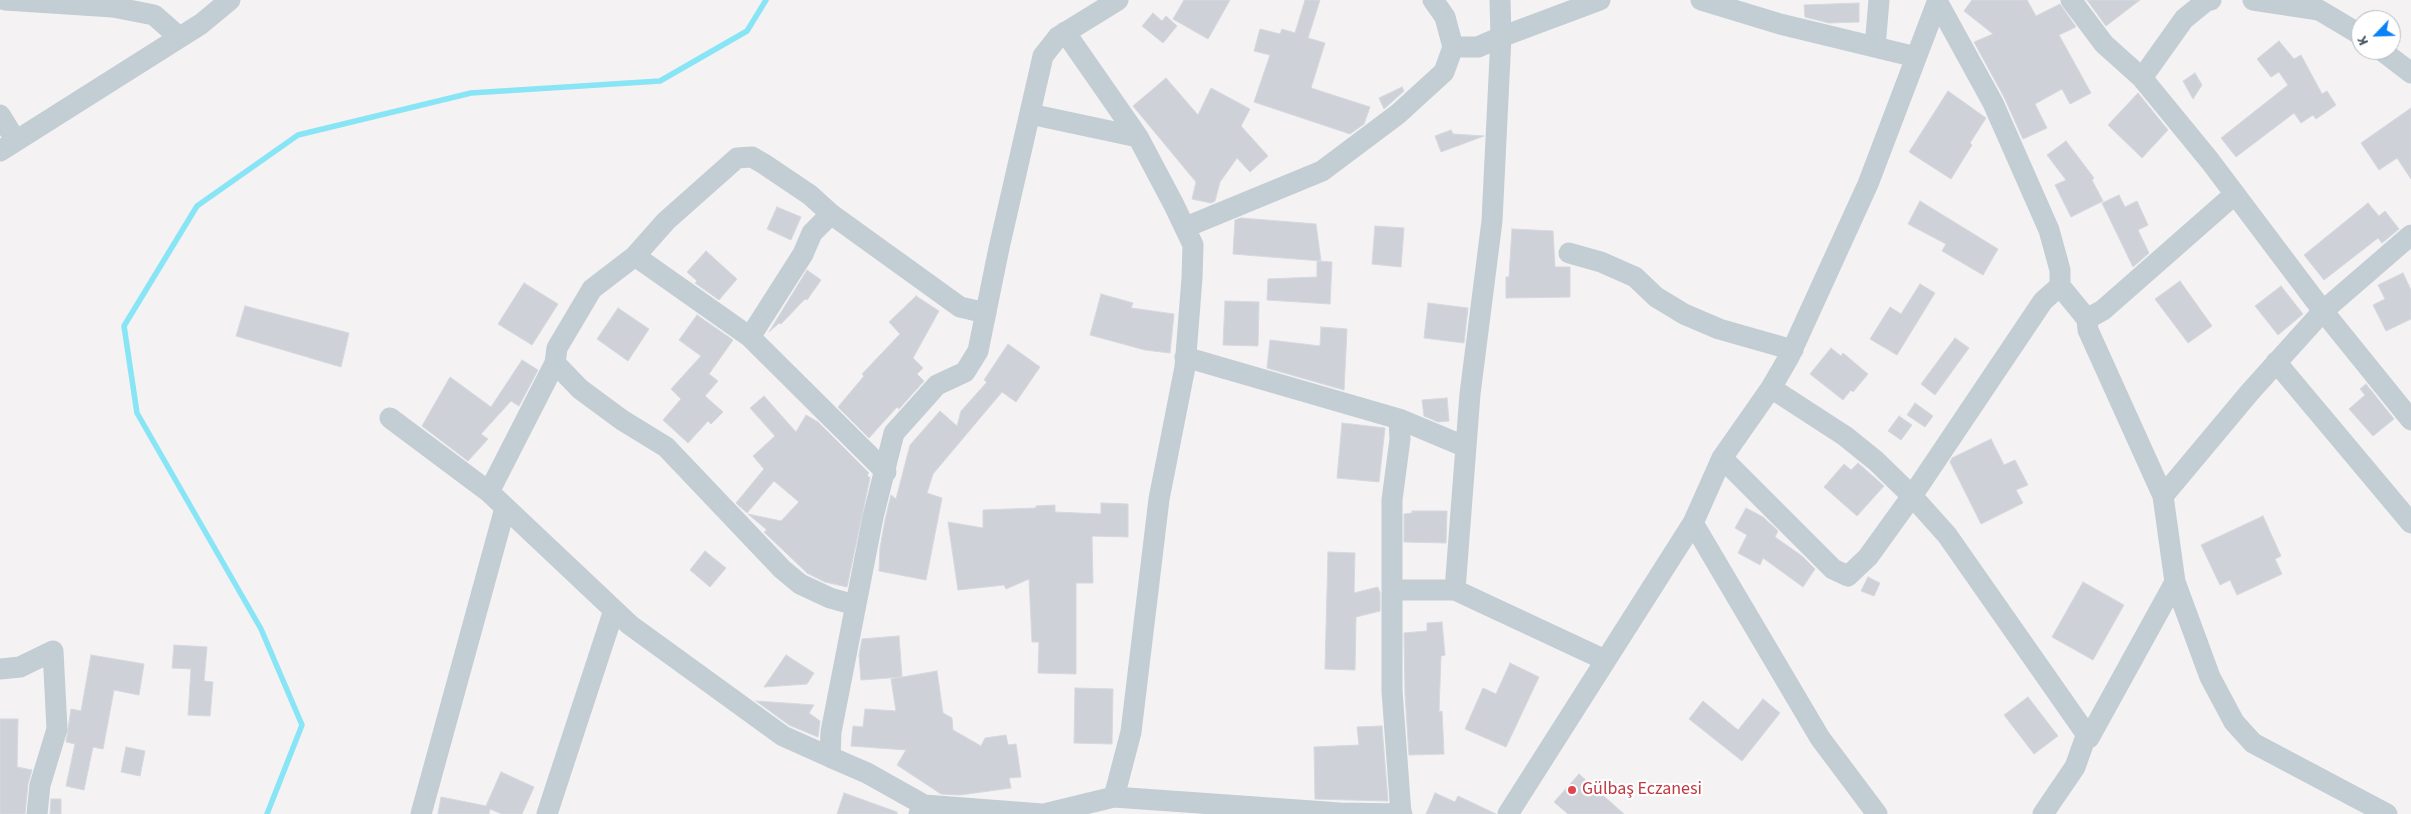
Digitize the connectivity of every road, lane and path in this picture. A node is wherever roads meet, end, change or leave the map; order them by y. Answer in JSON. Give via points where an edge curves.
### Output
{"nodes":[{"id":1,"x":5,"y":0,"type":"edge"},
{"id":2,"x":230,"y":0,"type":"edge"},
{"id":3,"x":1118,"y":0,"type":"edge"},
{"id":4,"x":1433,"y":0,"type":"edge"},
{"id":5,"x":1500,"y":0,"type":"edge"},
{"id":6,"x":1600,"y":0,"type":"edge"},
{"id":7,"x":1701,"y":0,"type":"edge"},
{"id":8,"x":1879,"y":0,"type":"edge"},
{"id":9,"x":2071,"y":0,"type":"edge"},
{"id":10,"x":2211,"y":0,"type":"edge"},
{"id":11,"x":2252,"y":0,"type":"edge"},
{"id":12,"x":1937,"y":1,"type":"edge"},
{"id":13,"x":2351,"y":30,"type":"edge"},
{"id":14,"x":1065,"y":32,"type":"junction"},
{"id":15,"x":179,"y":37,"type":"junction"},
{"id":16,"x":1501,"y":37,"type":"junction"},
{"id":17,"x":1453,"y":47,"type":"junction"},
{"id":18,"x":1875,"y":47,"type":"junction"},
{"id":19,"x":1916,"y":57,"type":"junction"},
{"id":20,"x":2393,"y":60,"type":"edge"},
{"id":21,"x":2411,"y":73,"type":"edge"},
{"id":22,"x":2142,"y":78,"type":"junction"},
{"id":23,"x":1030,"y":114,"type":"junction"},
{"id":24,"x":0,"y":115,"type":"edge"},
{"id":25,"x":1138,"y":137,"type":"junction"},
{"id":26,"x":8,"y":146,"type":"edge"},
{"id":27,"x":2235,"y":194,"type":"junction"},
{"id":28,"x":831,"y":214,"type":"junction"},
{"id":29,"x":1186,"y":227,"type":"junction"},
{"id":30,"x":2411,"y":235,"type":"edge"},
{"id":31,"x":1569,"y":253,"type":"dead end"},
{"id":32,"x":635,"y":256,"type":"junction"},
{"id":33,"x":2060,"y":286,"type":"junction"},
{"id":34,"x":2323,"y":311,"type":"junction"},
{"id":35,"x":986,"y":313,"type":"junction"},
{"id":36,"x":2087,"y":319,"type":"junction"},
{"id":37,"x":750,"y":337,"type":"junction"},
{"id":38,"x":1793,"y":350,"type":"junction"},
{"id":39,"x":1185,"y":357,"type":"junction"},
{"id":40,"x":2276,"y":362,"type":"junction"},
{"id":41,"x":555,"y":363,"type":"junction"},
{"id":42,"x":1771,"y":388,"type":"junction"},
{"id":43,"x":390,"y":418,"type":"dead end"},
{"id":44,"x":1399,"y":419,"type":"junction"},
{"id":45,"x":2411,"y":420,"type":"edge"},
{"id":46,"x":1466,"y":447,"type":"junction"},
{"id":47,"x":1722,"y":458,"type":"junction"},
{"id":48,"x":886,"y":472,"type":"junction"},
{"id":49,"x":489,"y":492,"type":"junction"},
{"id":50,"x":1912,"y":496,"type":"junction"},
{"id":51,"x":2163,"y":496,"type":"junction"},
{"id":52,"x":505,"y":508,"type":"junction"},
{"id":53,"x":1692,"y":523,"type":"junction"},
{"id":54,"x":2411,"y":523,"type":"edge"},
{"id":55,"x":2175,"y":582,"type":"junction"},
{"id":56,"x":1394,"y":590,"type":"junction"},
{"id":57,"x":1455,"y":590,"type":"junction"},
{"id":58,"x":855,"y":605,"type":"junction"},
{"id":59,"x":614,"y":610,"type":"junction"},
{"id":60,"x":1605,"y":660,"type":"junction"},
{"id":61,"x":0,"y":669,"type":"edge"},
{"id":62,"x":2089,"y":738,"type":"junction"},
{"id":63,"x":830,"y":757,"type":"junction"},
{"id":64,"x":1123,"y":804,"type":"edge"},
{"id":65,"x":922,"y":810,"type":"edge"},
{"id":66,"x":37,"y":814,"type":"edge"},
{"id":67,"x":421,"y":814,"type":"edge"},
{"id":68,"x":547,"y":814,"type":"edge"},
{"id":69,"x":1043,"y":814,"type":"edge"},
{"id":70,"x":1401,"y":814,"type":"edge"},
{"id":71,"x":1508,"y":814,"type":"edge"},
{"id":72,"x":1877,"y":814,"type":"edge"},
{"id":73,"x":2043,"y":814,"type":"edge"},
{"id":74,"x":2387,"y":814,"type":"edge"}],
"edges":[{"from":1,"to":15,"type":"street","via":[[113,7],[154,15]]},
{"from":2,"to":15,"type":"street"},
{"from":3,"to":14,"type":"street"},
{"from":4,"to":17,"type":"street","via":[[1445,17]]},
{"from":5,"to":16,"type":"street"},
{"from":6,"to":16,"type":"street"},
{"from":7,"to":18,"type":"street","via":[[1780,24]]},
{"from":8,"to":18,"type":"street"},
{"from":9,"to":22,"type":"street","via":[[2104,44]]},
{"from":10,"to":22,"type":"street","via":[[2184,19]]},
{"from":11,"to":13,"type":"street","via":[[2319,10]]},
{"from":12,"to":19,"type":"street"},
{"from":12,"to":33,"type":"street","via":[[1993,103],[2049,230],[2060,270]]},
{"from":14,"to":23,"type":"street","via":[[1043,56]]},
{"from":14,"to":25,"type":"street"},
{"from":15,"to":26,"type":"street"},
{"from":16,"to":17,"type":"street","via":[[1478,47]]},
{"from":16,"to":46,"type":"street","via":[[1492,221]]},
{"from":17,"to":29,"type":"street","via":[[1444,72],[1398,114],[1322,171]]},
{"from":18,"to":19,"type":"street"},
{"from":19,"to":38,"type":"street","via":[[1868,184]]},
{"from":20,"to":21,"type":"street"},
{"from":22,"to":27,"type":"street"},
{"from":23,"to":25,"type":"street"},
{"from":23,"to":35,"type":"street"},
{"from":24,"to":26,"type":"street"},
{"from":25,"to":29,"type":"street"},
{"from":27,"to":34,"type":"street"},
{"from":27,"to":36,"type":"street","via":[[2103,310]]},
{"from":28,"to":32,"type":"street","via":[[810,195],[764,164],[752,157],[737,158],[666,221]]},
{"from":28,"to":35,"type":"street","via":[[960,307]]},
{"from":28,"to":37,"type":"street","via":[[812,233],[803,254]]},
{"from":29,"to":39,"type":"street","via":[[1192,254]]},
{"from":30,"to":34,"type":"street"},
{"from":31,"to":38,"type":"street","via":[[1635,277],[1656,297],[1719,329]]},
{"from":32,"to":37,"type":"street"},
{"from":32,"to":41,"type":"street","via":[[592,289],[557,348]]},
{"from":33,"to":36,"type":"street"},
{"from":33,"to":50,"type":"street","via":[[2043,301]]},
{"from":34,"to":40,"type":"street"},
{"from":34,"to":45,"type":"street"},
{"from":35,"to":48,"type":"street","via":[[978,351],[964,372],[937,385],[894,433]]},
{"from":36,"to":51,"type":"street","via":[[2088,330]]},
{"from":37,"to":48,"type":"street"},
{"from":38,"to":42,"type":"street"},
{"from":39,"to":44,"type":"street"},
{"from":39,"to":64,"type":"street","via":[[1159,499]]},
{"from":40,"to":51,"type":"street"},
{"from":40,"to":54,"type":"street"},
{"from":41,"to":49,"type":"street"},
{"from":41,"to":58,"type":"street","via":[[580,389],[666,447],[800,584]]},
{"from":42,"to":47,"type":"street"},
{"from":42,"to":50,"type":"street","via":[[1845,436]]},
{"from":43,"to":49,"type":"street"},
{"from":44,"to":46,"type":"street"},
{"from":44,"to":56,"type":"street","via":[[1400,439],[1392,500]]},
{"from":46,"to":57,"type":"street"},
{"from":47,"to":50,"type":"street","via":[[1832,569],[1848,576],[1868,557]]},
{"from":47,"to":53,"type":"street"},
{"from":48,"to":58,"type":"street"},
{"from":49,"to":52,"type":"street"},
{"from":50,"to":62,"type":"street","via":[[1947,536]]},
{"from":51,"to":55,"type":"street"},
{"from":52,"to":59,"type":"street"},
{"from":52,"to":67,"type":"street"},
{"from":53,"to":60,"type":"street"},
{"from":53,"to":72,"type":"street","via":[[1820,738]]},
{"from":55,"to":62,"type":"street"},
{"from":55,"to":74,"type":"street","via":[[2210,677],[2234,722],[2253,743]]},
{"from":56,"to":57,"type":"street"},
{"from":56,"to":70,"type":"street","via":[[1392,692]]},
{"from":57,"to":60,"type":"street"},
{"from":58,"to":63,"type":"street","via":[[831,732]]},
{"from":59,"to":63,"type":"street","via":[[783,736]]},
{"from":59,"to":68,"type":"street"},
{"from":60,"to":71,"type":"street"},
{"from":61,"to":66,"type":"street","via":[[20,668],[53,650],[57,729],[40,785]]},
{"from":62,"to":73,"type":"street","via":[[2086,736],[2075,766]]},
{"from":63,"to":65,"type":"street","via":[[867,773]]},
{"from":64,"to":69,"type":"street"},
{"from":64,"to":70,"type":"street"},
{"from":65,"to":69,"type":"street"}]}
